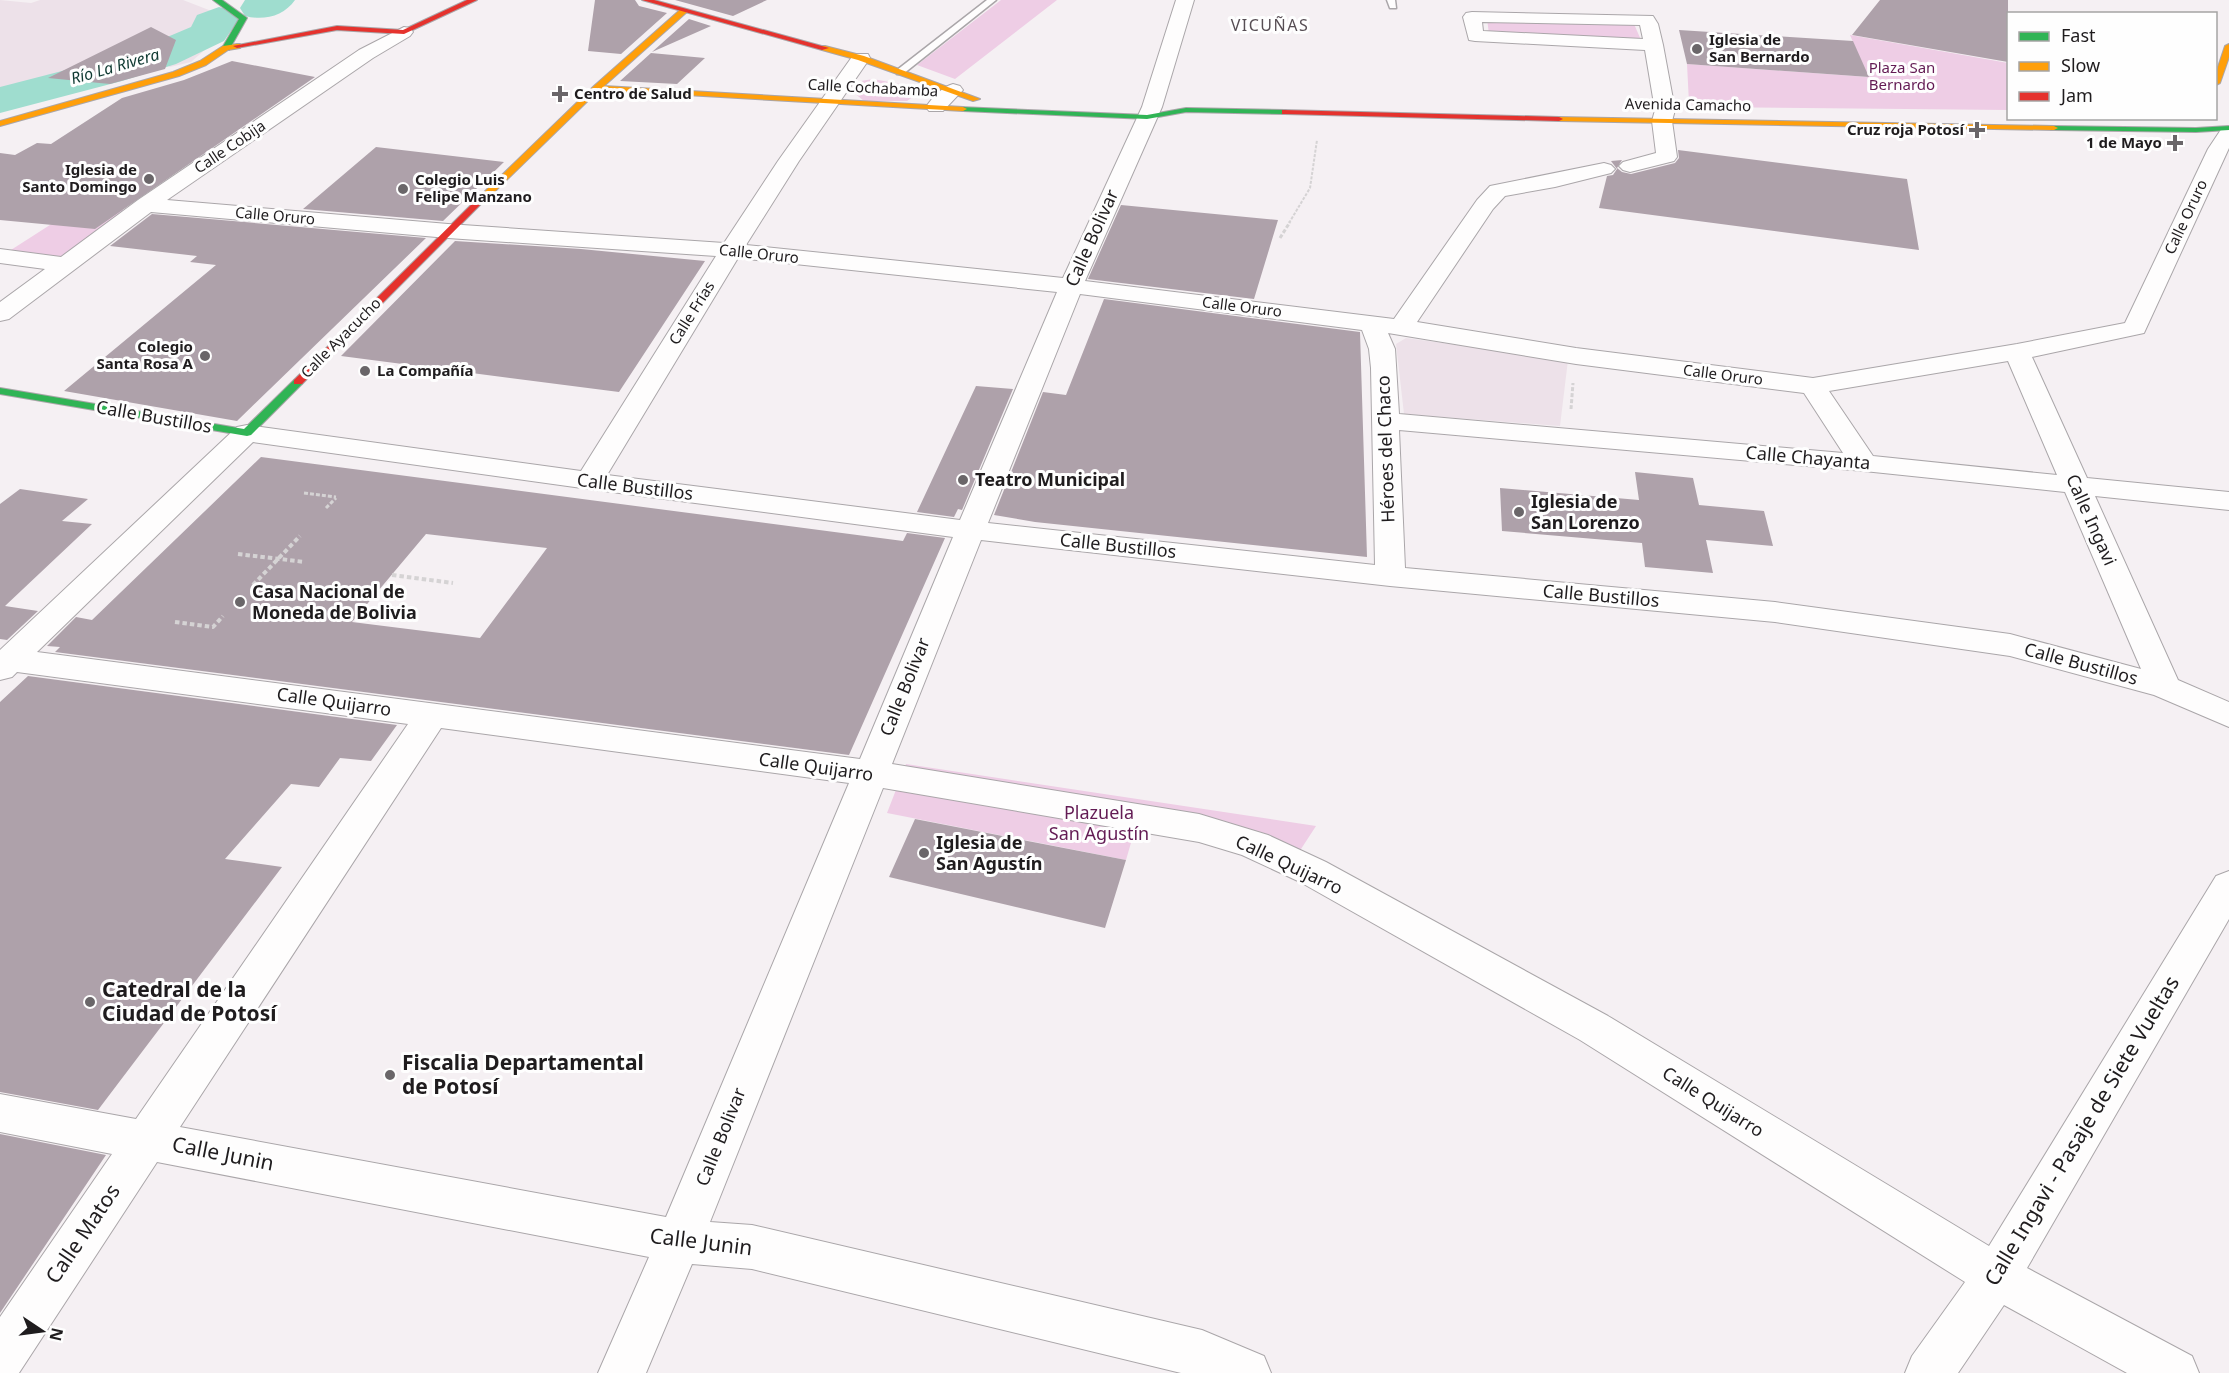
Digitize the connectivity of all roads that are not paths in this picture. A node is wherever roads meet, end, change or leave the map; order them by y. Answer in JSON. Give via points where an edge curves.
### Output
{"nodes":[{"id":1,"x":217,"y":0,"type":"edge"},
{"id":2,"x":473,"y":0,"type":"edge"},
{"id":3,"x":646,"y":0,"type":"edge"},
{"id":4,"x":992,"y":0,"type":"edge"},
{"id":5,"x":1185,"y":0,"type":"edge"},
{"id":6,"x":1644,"y":0,"type":"edge"},
{"id":7,"x":684,"y":10,"type":"junction"},
{"id":8,"x":1647,"y":20,"type":"junction"},
{"id":9,"x":404,"y":32,"type":"junction"},
{"id":10,"x":1654,"y":45,"type":"junction"},
{"id":11,"x":226,"y":48,"type":"junction"},
{"id":12,"x":2228,"y":50,"type":"edge"},
{"id":13,"x":861,"y":58,"type":"junction"},
{"id":14,"x":900,"y":72,"type":"junction"},
{"id":15,"x":2217,"y":77,"type":"edge"},
{"id":16,"x":597,"y":88,"type":"junction"},
{"id":17,"x":953,"y":90,"type":"junction"},
{"id":18,"x":828,"y":103,"type":"junction"},
{"id":19,"x":936,"y":108,"type":"junction"},
{"id":20,"x":1150,"y":112,"type":"junction"},
{"id":21,"x":1664,"y":116,"type":"junction"},
{"id":22,"x":2007,"y":117,"type":"edge"},
{"id":23,"x":2154,"y":120,"type":"edge"},
{"id":24,"x":2201,"y":123,"type":"edge"},
{"id":25,"x":0,"y":124,"type":"edge"},
{"id":26,"x":2226,"y":140,"type":"edge"},
{"id":27,"x":1630,"y":166,"type":"dead end"},
{"id":28,"x":1604,"y":169,"type":"dead end"},
{"id":29,"x":146,"y":205,"type":"junction"},
{"id":30,"x":448,"y":231,"type":"junction"},
{"id":31,"x":731,"y":250,"type":"junction"},
{"id":32,"x":0,"y":256,"type":"edge"},
{"id":33,"x":66,"y":265,"type":"junction"},
{"id":34,"x":1071,"y":286,"type":"junction"},
{"id":35,"x":0,"y":314,"type":"edge"},
{"id":36,"x":1372,"y":323,"type":"junction"},
{"id":37,"x":1401,"y":327,"type":"junction"},
{"id":38,"x":2017,"y":352,"type":"junction"},
{"id":39,"x":1813,"y":386,"type":"junction"},
{"id":40,"x":0,"y":391,"type":"edge"},
{"id":41,"x":1386,"y":421,"type":"junction"},
{"id":42,"x":247,"y":433,"type":"junction"},
{"id":43,"x":1864,"y":463,"type":"junction"},
{"id":44,"x":589,"y":481,"type":"junction"},
{"id":45,"x":2074,"y":484,"type":"junction"},
{"id":46,"x":2229,"y":501,"type":"edge"},
{"id":47,"x":969,"y":530,"type":"junction"},
{"id":48,"x":1390,"y":576,"type":"junction"},
{"id":49,"x":4,"y":664,"type":"edge"},
{"id":50,"x":2165,"y":687,"type":"junction"},
{"id":51,"x":2229,"y":715,"type":"edge"},
{"id":52,"x":432,"y":716,"type":"junction"},
{"id":53,"x":870,"y":774,"type":"junction"},
{"id":54,"x":2229,"y":886,"type":"edge"},
{"id":55,"x":0,"y":1113,"type":"edge"},
{"id":56,"x":147,"y":1140,"type":"junction"},
{"id":57,"x":679,"y":1241,"type":"junction"},
{"id":58,"x":1997,"y":1276,"type":"junction"},
{"id":59,"x":0,"y":1359,"type":"edge"},
{"id":60,"x":622,"y":1373,"type":"edge"},
{"id":61,"x":1247,"y":1373,"type":"edge"},
{"id":62,"x":1929,"y":1373,"type":"edge"},
{"id":63,"x":2175,"y":1373,"type":"edge"}],
"edges":[{"from":1,"to":11,"type":"main road","via":[[243,18]]},
{"from":2,"to":9,"type":"main road","name":"Calle Cobija"},
{"from":3,"to":7,"type":"main road","name":"Calle Cochabamba"},
{"from":4,"to":14,"type":"lane"},
{"from":5,"to":20,"type":"street","name":"Calle Bolivar"},
{"from":6,"to":8,"type":"street"},
{"from":7,"to":13,"type":"main road","name":"Calle Cochabamba"},
{"from":7,"to":16,"type":"main road","name":"Calle Ayacucho"},
{"from":8,"to":10,"type":"street"},
{"from":8,"to":10,"type":"street","via":[[1472,17],[1475,36]]},
{"from":9,"to":11,"type":"main road","via":[[337,28]]},
{"from":9,"to":29,"type":"street","name":"Calle Cobija"},
{"from":10,"to":21,"type":"street"},
{"from":11,"to":25,"type":"main road","via":[[176,74]]},
{"from":12,"to":15,"type":"main road"},
{"from":13,"to":14,"type":"main road","name":"Calle Cochabamba"},
{"from":13,"to":18,"type":"street","name":"Calle Frías"},
{"from":14,"to":17,"type":"main road","name":"Calle Cochabamba"},
{"from":16,"to":18,"type":"main road","name":"Calle Cochabamba"},
{"from":16,"to":30,"type":"main road","name":"Calle Ayacucho"},
{"from":17,"to":19,"type":"street"},
{"from":17,"to":20,"type":"main road","name":"Calle Cochabamba","via":[[980,100]]},
{"from":18,"to":19,"type":"main road","name":"Calle Cochabamba"},
{"from":18,"to":31,"type":"street","name":"Calle Frías"},
{"from":19,"to":20,"type":"main road","name":"Calle Cochabamba"},
{"from":20,"to":21,"type":"main road","name":"Avenida Camacho"},
{"from":20,"to":21,"type":"main road","name":"Avenida Camacho","via":[[1190,99]]},
{"from":20,"to":34,"type":"street","name":"Calle Bolivar"},
{"from":21,"to":22,"type":"main road","name":"Avenida Camacho"},
{"from":21,"to":24,"type":"main road","name":"Avenida Camacho"},
{"from":21,"to":27,"type":"street","via":[[1667,157]]},
{"from":23,"to":24,"type":"main road"},
{"from":24,"to":26,"type":"street"},
{"from":26,"to":38,"type":"street","name":"Calle Oruro","via":[[2135,328]]},
{"from":28,"to":37,"type":"street","via":[[1498,191]]},
{"from":29,"to":30,"type":"street","name":"Calle Oruro"},
{"from":29,"to":33,"type":"street","name":"Calle Cobija"},
{"from":30,"to":31,"type":"street","name":"Calle Oruro"},
{"from":30,"to":42,"type":"main road","name":"Calle Ayacucho"},
{"from":31,"to":34,"type":"street","name":"Calle Oruro"},
{"from":31,"to":44,"type":"street","name":"Calle Frías"},
{"from":32,"to":33,"type":"street"},
{"from":33,"to":35,"type":"street","name":"Calle Cobija"},
{"from":34,"to":36,"type":"street","name":"Calle Oruro"},
{"from":34,"to":47,"type":"street","name":"Calle Bolivar"},
{"from":36,"to":37,"type":"street","name":"Calle Oruro"},
{"from":36,"to":41,"type":"street","name":"Héroes del Chaco","via":[[1382,349]]},
{"from":37,"to":39,"type":"street","name":"Calle Oruro","via":[[1576,356]]},
{"from":38,"to":39,"type":"street","name":"Calle Oruro"},
{"from":38,"to":45,"type":"street","name":"Calle Ingavi"},
{"from":39,"to":43,"type":"street"},
{"from":40,"to":42,"type":"main road","name":"Calle Bustillos"},
{"from":41,"to":43,"type":"street","name":"Calle Chayanta"},
{"from":41,"to":48,"type":"street","name":"Héroes del Chaco"},
{"from":42,"to":44,"type":"street","name":"Calle Bustillos"},
{"from":42,"to":49,"type":"street","name":"Calle Ayacucho"},
{"from":43,"to":45,"type":"street","name":"Calle Chayanta"},
{"from":44,"to":47,"type":"street","name":"Calle Bustillos"},
{"from":45,"to":46,"type":"street","name":"Calle Chayanta"},
{"from":45,"to":50,"type":"street","name":"Calle Ingavi"},
{"from":47,"to":48,"type":"street","name":"Calle Bustillos"},
{"from":47,"to":53,"type":"street","name":"Calle Bolivar"},
{"from":48,"to":50,"type":"street","name":"Calle Bustillos","via":[[1775,612],[2010,645]]},
{"from":49,"to":52,"type":"street","name":"Calle Quijarro"},
{"from":50,"to":51,"type":"street","name":"Calle Bustillos"},
{"from":52,"to":53,"type":"street","name":"Calle Quijarro"},
{"from":52,"to":56,"type":"street","name":"Calle Matos"},
{"from":53,"to":57,"type":"street","name":"Calle Bolivar"},
{"from":53,"to":58,"type":"street","name":"Calle Quijarro","via":[[1199,828],[1255,845],[1314,872],[1594,1028]]},
{"from":54,"to":58,"type":"street","name":"Calle Ingavi - Pasaje de Siete Vueltas"},
{"from":55,"to":56,"type":"street","name":"Calle Junin"},
{"from":56,"to":57,"type":"street","name":"Calle Junin"},
{"from":56,"to":59,"type":"street","name":"Calle Matos"},
{"from":57,"to":60,"type":"street","name":"Calle Bolivar"},
{"from":57,"to":61,"type":"street","name":"Calle Junin","via":[[752,1247],[1202,1354]]},
{"from":58,"to":62,"type":"street","name":"Calle Ingavi - Pasaje de Siete Vueltas"},
{"from":58,"to":63,"type":"street","name":"Calle Quijarro"}]}
